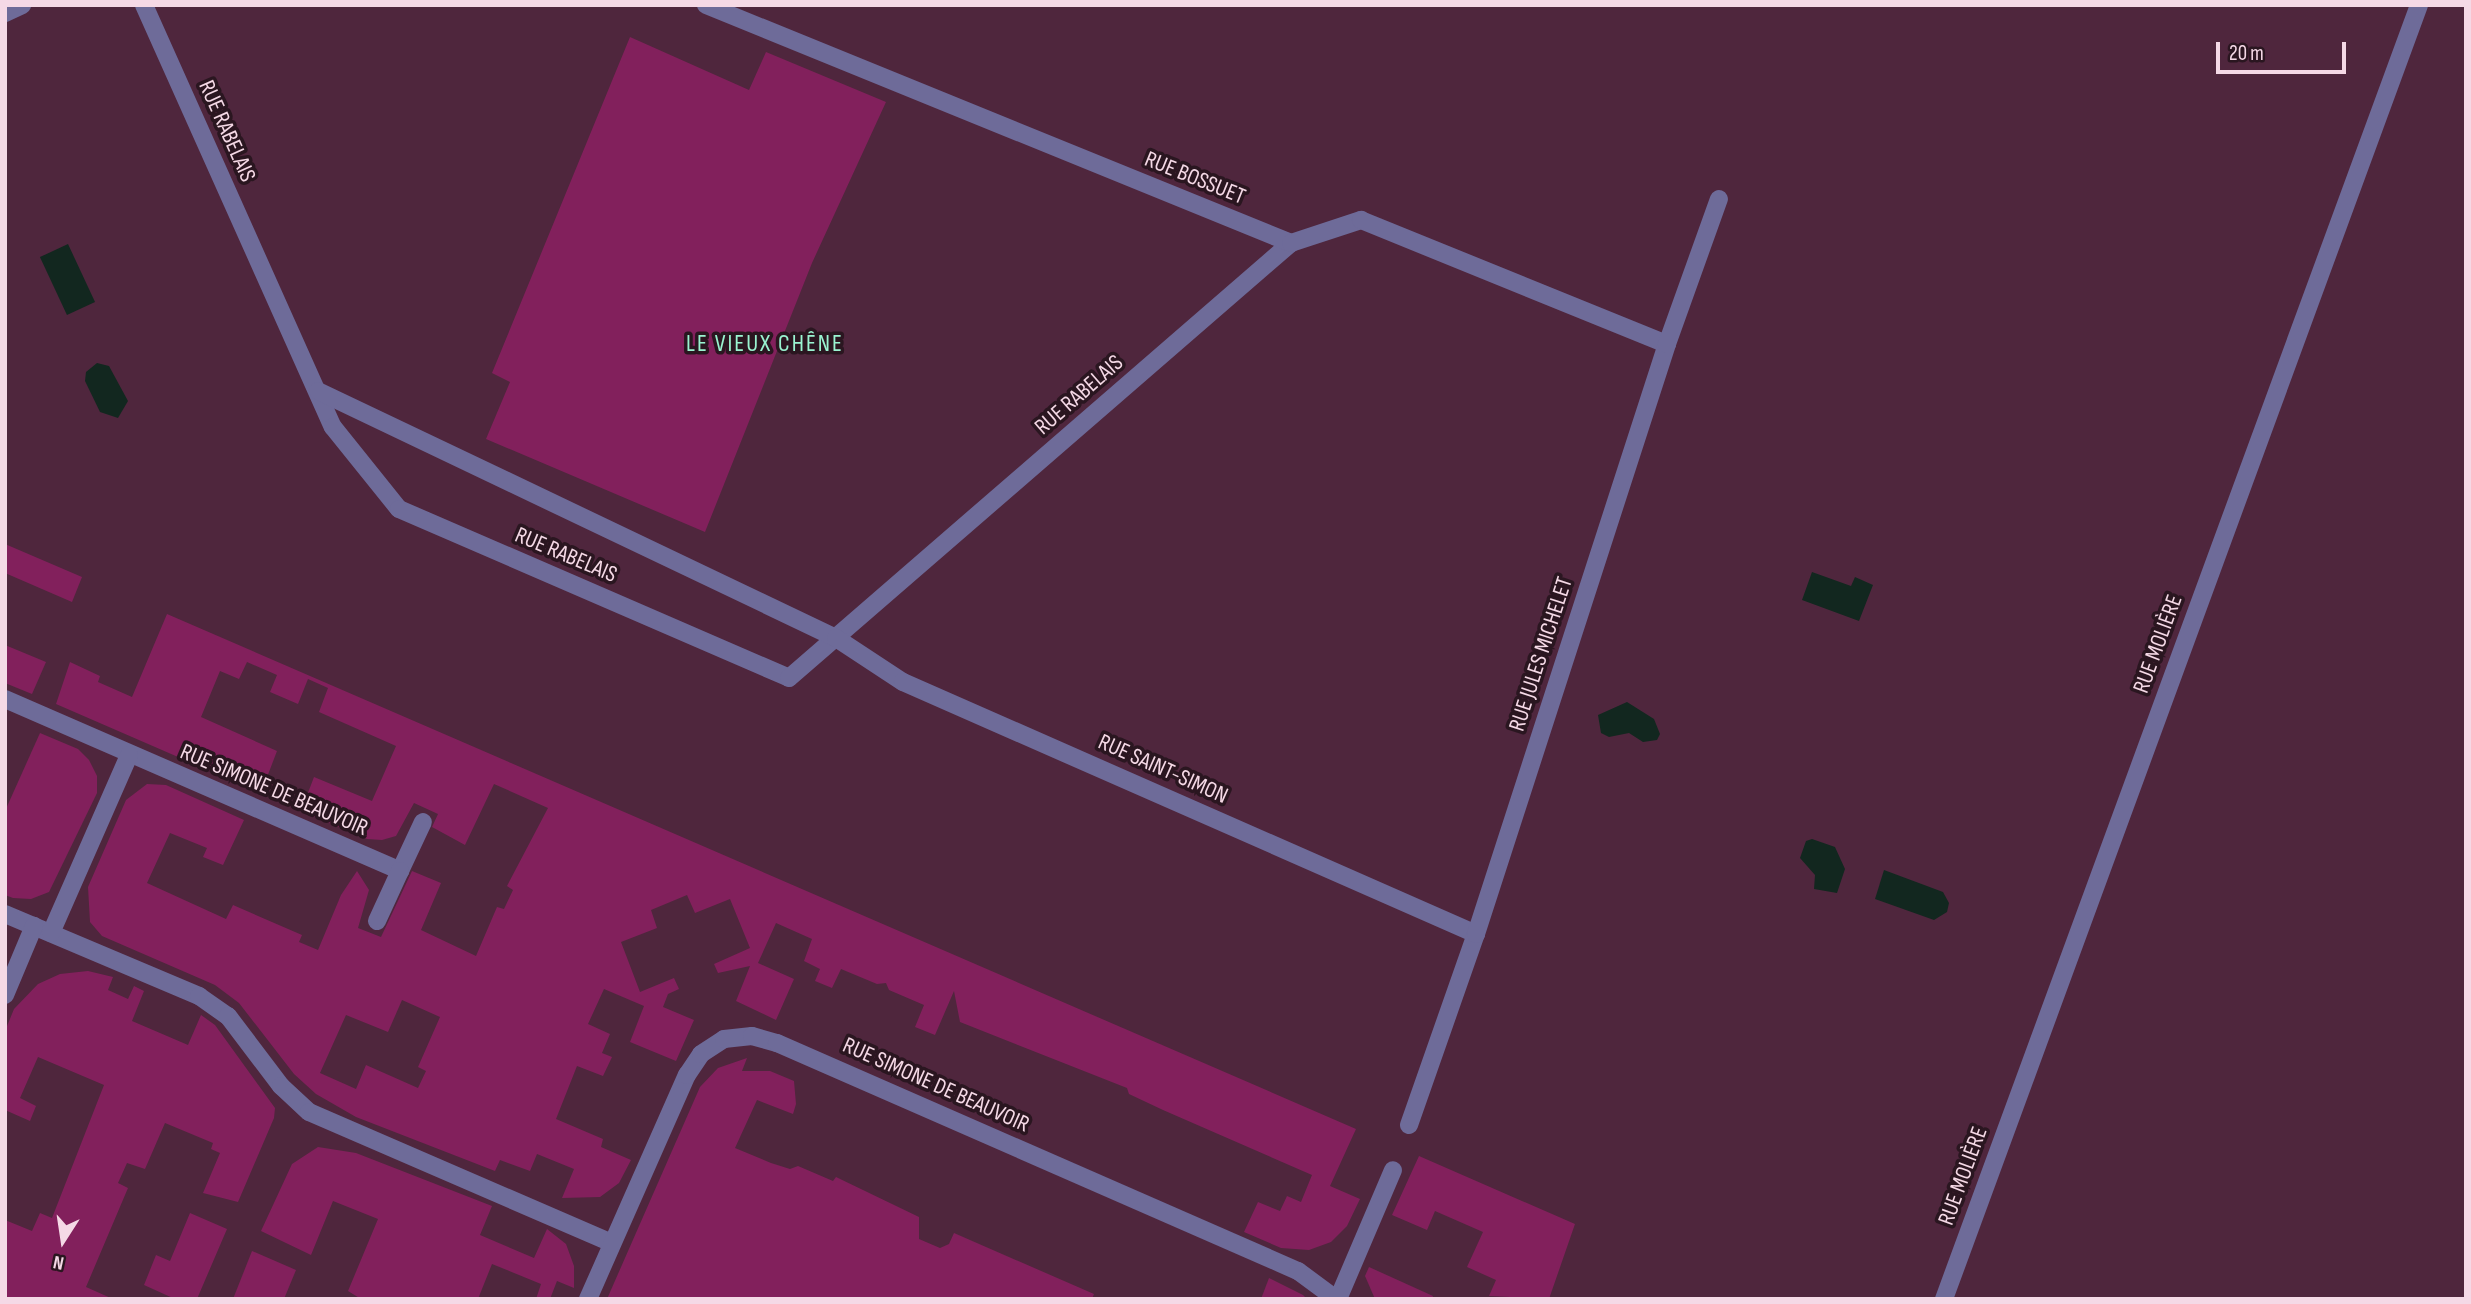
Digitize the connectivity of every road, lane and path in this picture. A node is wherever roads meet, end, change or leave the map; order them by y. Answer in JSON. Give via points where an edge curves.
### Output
{"nodes":[{"id":1,"x":22,"y":5,"type":"edge"},
{"id":2,"x":144,"y":5,"type":"edge"},
{"id":3,"x":706,"y":5,"type":"edge"},
{"id":4,"x":2419,"y":5,"type":"edge"},
{"id":5,"x":5,"y":13,"type":"edge"},
{"id":6,"x":1719,"y":199,"type":"dead end"},
{"id":7,"x":1291,"y":243,"type":"junction"},
{"id":8,"x":1667,"y":344,"type":"junction"},
{"id":9,"x":318,"y":391,"type":"junction"},
{"id":10,"x":836,"y":638,"type":"junction"},
{"id":11,"x":5,"y":699,"type":"edge"},
{"id":12,"x":129,"y":755,"type":"junction"},
{"id":13,"x":423,"y":821,"type":"dead end"},
{"id":14,"x":400,"y":871,"type":"junction"},
{"id":15,"x":5,"y":914,"type":"edge"},
{"id":16,"x":377,"y":921,"type":"dead end"},
{"id":17,"x":34,"y":926,"type":"junction"},
{"id":18,"x":51,"y":933,"type":"junction"},
{"id":19,"x":1476,"y":934,"type":"junction"},
{"id":20,"x":5,"y":995,"type":"edge"},
{"id":21,"x":1409,"y":1125,"type":"dead end"},
{"id":22,"x":1393,"y":1170,"type":"dead end"},
{"id":23,"x":612,"y":1243,"type":"junction"},
{"id":24,"x":588,"y":1299,"type":"edge"},
{"id":25,"x":1337,"y":1299,"type":"edge"},
{"id":26,"x":1944,"y":1299,"type":"edge"}],
"edges":[{"from":1,"to":5,"type":"street"},
{"from":2,"to":9,"type":"street","name":"RUE RABELAIS"},
{"from":3,"to":7,"type":"street","name":"RUE BOSSUET"},
{"from":4,"to":26,"type":"street","name":"RUE MOLIÈRE"},
{"from":6,"to":8,"type":"street","name":"RUE JULES MICHELET"},
{"from":7,"to":8,"type":"street","via":[[1362,220]]},
{"from":7,"to":10,"type":"street","name":"RUE RABELAIS"},
{"from":8,"to":19,"type":"street","name":"RUE JULES MICHELET"},
{"from":9,"to":10,"type":"street","name":"RUE RABELAIS"},
{"from":9,"to":10,"type":"street","name":"RUE RABELAIS","via":[[333,426],[399,509],[789,678]]},
{"from":10,"to":19,"type":"street","name":"RUE SAINT-SIMON","via":[[903,682]]},
{"from":11,"to":12,"type":"street","name":"RUE SIMONE DE BEAUVOIR"},
{"from":12,"to":14,"type":"street","name":"RUE SIMONE DE BEAUVOIR"},
{"from":12,"to":18,"type":"street"},
{"from":13,"to":14,"type":"street"},
{"from":14,"to":16,"type":"street"},
{"from":15,"to":17,"type":"street"},
{"from":17,"to":18,"type":"street"},
{"from":17,"to":20,"type":"street"},
{"from":18,"to":23,"type":"street","via":[[199,996],[228,1016],[281,1086],[309,1112]]},
{"from":19,"to":21,"type":"street","name":"RUE JULES MICHELET"},
{"from":22,"to":25,"type":"street","name":"RUE SIMONE DE BEAUVOIR"},
{"from":23,"to":24,"type":"street","name":"RUE SIMONE DE BEAUVOIR"},
{"from":23,"to":25,"type":"street","name":"RUE SIMONE DE BEAUVOIR","via":[[687,1075],[701,1055],[724,1039],[752,1036],[778,1043],[1298,1271]]}]}
